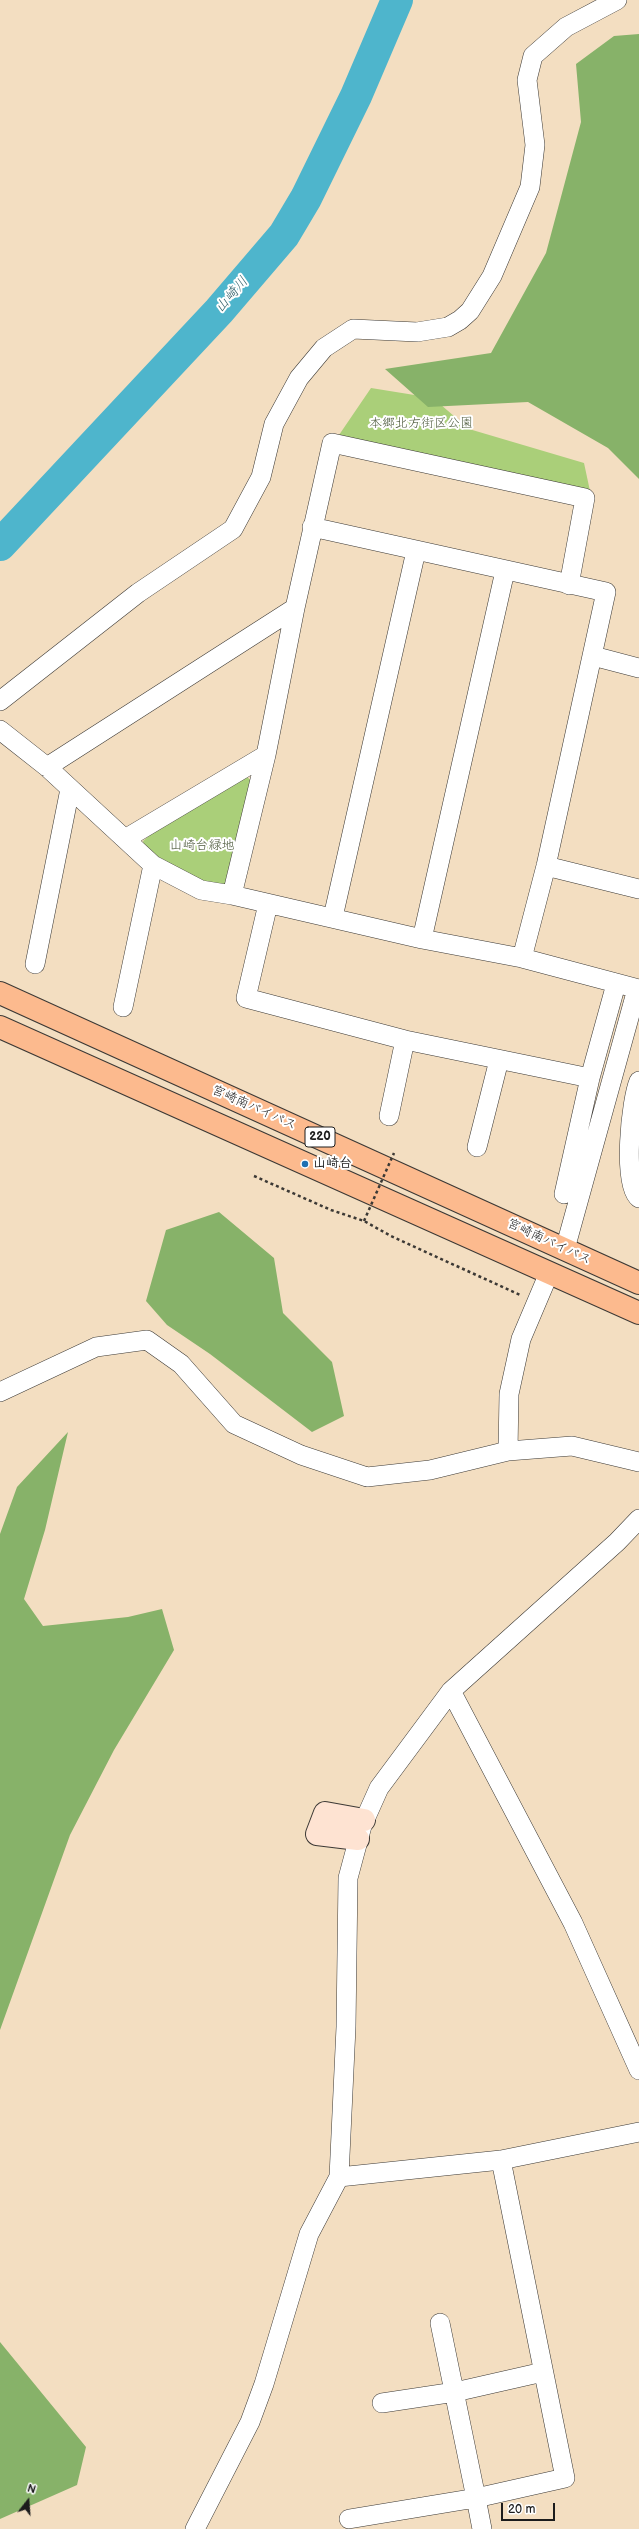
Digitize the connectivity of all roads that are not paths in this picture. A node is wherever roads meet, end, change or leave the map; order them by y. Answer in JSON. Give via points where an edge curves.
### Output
{"nodes":[{"id":1,"x":617,"y":0,"type":"edge"},
{"id":2,"x":312,"y":527,"type":"junction"},
{"id":3,"x":416,"y":551,"type":"junction"},
{"id":4,"x":505,"y":571,"type":"junction"},
{"id":5,"x":569,"y":585,"type":"junction"},
{"id":6,"x":295,"y":608,"type":"junction"},
{"id":7,"x":593,"y":656,"type":"junction"},
{"id":8,"x":639,"y":668,"type":"edge"},
{"id":9,"x":0,"y":701,"type":"edge"},
{"id":10,"x":0,"y":730,"type":"edge"},
{"id":11,"x":266,"y":755,"type":"junction"},
{"id":12,"x":47,"y":767,"type":"junction"},
{"id":13,"x":70,"y":789,"type":"junction"},
{"id":14,"x":125,"y":839,"type":"junction"},
{"id":15,"x":153,"y":865,"type":"junction"},
{"id":16,"x":546,"y":866,"type":"junction"},
{"id":17,"x":639,"y":886,"type":"edge"},
{"id":18,"x":232,"y":895,"type":"junction"},
{"id":19,"x":268,"y":904,"type":"junction"},
{"id":20,"x":333,"y":917,"type":"junction"},
{"id":21,"x":422,"y":939,"type":"junction"},
{"id":22,"x":522,"y":958,"type":"junction"},
{"id":23,"x":35,"y":964,"type":"dead end"},
{"id":24,"x":616,"y":984,"type":"junction"},
{"id":25,"x":638,"y":989,"type":"edge"},
{"id":26,"x":0,"y":993,"type":"edge"},
{"id":27,"x":123,"y":1007,"type":"dead end"},
{"id":28,"x":0,"y":1026,"type":"edge"},
{"id":29,"x":405,"y":1040,"type":"junction"},
{"id":30,"x":499,"y":1060,"type":"junction"},
{"id":31,"x":590,"y":1078,"type":"junction"},
{"id":32,"x":639,"y":1080,"type":"edge"},
{"id":33,"x":389,"y":1116,"type":"dead end"},
{"id":34,"x":477,"y":1147,"type":"dead end"},
{"id":35,"x":564,"y":1194,"type":"dead end"},
{"id":36,"x":639,"y":1198,"type":"edge"},
{"id":37,"x":565,"y":1249,"type":"junction"},
{"id":38,"x":548,"y":1273,"type":"junction"},
{"id":39,"x":639,"y":1283,"type":"edge"},
{"id":40,"x":639,"y":1313,"type":"edge"},
{"id":41,"x":0,"y":1392,"type":"edge"},
{"id":42,"x":508,"y":1451,"type":"junction"},
{"id":43,"x":639,"y":1462,"type":"edge"},
{"id":44,"x":639,"y":1519,"type":"edge"},
{"id":45,"x":451,"y":1692,"type":"junction"},
{"id":46,"x":639,"y":2070,"type":"edge"},
{"id":47,"x":639,"y":2132,"type":"edge"},
{"id":48,"x":501,"y":2160,"type":"junction"},
{"id":49,"x":339,"y":2178,"type":"junction"},
{"id":50,"x":440,"y":2323,"type":"dead end"},
{"id":51,"x":543,"y":2372,"type":"junction"},
{"id":52,"x":455,"y":2392,"type":"junction"},
{"id":53,"x":382,"y":2402,"type":"dead end"},
{"id":54,"x":476,"y":2498,"type":"junction"},
{"id":55,"x":349,"y":2518,"type":"dead end"},
{"id":56,"x":195,"y":2529,"type":"edge"},
{"id":57,"x":482,"y":2529,"type":"edge"}],
"edges":[{"from":1,"to":9,"type":"street","via":[[566,27],[533,56],[527,80],[535,145],[530,187],[492,276],[470,311],[448,327],[417,332],[353,329],[324,348],[299,378],[274,424],[261,477],[233,529],[138,593]]},
{"from":2,"to":3,"type":"street"},
{"from":2,"to":5,"type":"street","via":[[332,444],[585,498]]},
{"from":2,"to":6,"type":"street"},
{"from":3,"to":4,"type":"street"},
{"from":3,"to":20,"type":"street"},
{"from":4,"to":5,"type":"street"},
{"from":4,"to":21,"type":"street"},
{"from":5,"to":7,"type":"street","via":[[606,592]]},
{"from":6,"to":11,"type":"street"},
{"from":6,"to":12,"type":"street"},
{"from":7,"to":8,"type":"street"},
{"from":7,"to":16,"type":"street"},
{"from":10,"to":12,"type":"street"},
{"from":11,"to":14,"type":"street"},
{"from":11,"to":18,"type":"street"},
{"from":12,"to":13,"type":"street"},
{"from":13,"to":14,"type":"street"},
{"from":13,"to":23,"type":"street"},
{"from":14,"to":15,"type":"street"},
{"from":15,"to":18,"type":"street","via":[[201,890]]},
{"from":15,"to":27,"type":"street"},
{"from":16,"to":17,"type":"street"},
{"from":16,"to":22,"type":"street"},
{"from":18,"to":19,"type":"street"},
{"from":19,"to":20,"type":"street"},
{"from":19,"to":29,"type":"street","via":[[246,998]]},
{"from":20,"to":21,"type":"street"},
{"from":21,"to":22,"type":"street"},
{"from":22,"to":24,"type":"street"},
{"from":24,"to":25,"type":"street"},
{"from":24,"to":31,"type":"street"},
{"from":25,"to":37,"type":"street"},
{"from":26,"to":37,"type":"highway","name":"宮崎南バイパス","number":"220"},
{"from":28,"to":38,"type":"highway","number":"220"},
{"from":29,"to":30,"type":"street"},
{"from":29,"to":33,"type":"street"},
{"from":30,"to":31,"type":"street"},
{"from":30,"to":34,"type":"street"},
{"from":31,"to":35,"type":"street"},
{"from":32,"to":36,"type":"street","via":[[632,1105],[630,1174]]},
{"from":37,"to":39,"type":"highway","name":"宮崎南バイパス","number":"220"},
{"from":38,"to":40,"type":"highway","number":"220"},
{"from":38,"to":42,"type":"street","via":[[520,1339],[509,1394]]},
{"from":41,"to":42,"type":"street","via":[[96,1347],[147,1340],[181,1364],[234,1424],[301,1455],[366,1477],[430,1470]]},
{"from":42,"to":43,"type":"street","via":[[572,1446]]},
{"from":44,"to":45,"type":"street","via":[[617,1542]]},
{"from":45,"to":46,"type":"street","via":[[573,1923]]},
{"from":45,"to":49,"type":"street","via":[[379,1788],[361,1830],[348,1878],[346,2027]]},
{"from":47,"to":48,"type":"street"},
{"from":48,"to":49,"type":"street"},
{"from":48,"to":51,"type":"street"},
{"from":49,"to":56,"type":"street","via":[[309,2234],[250,2422]]},
{"from":50,"to":52,"type":"street"},
{"from":51,"to":52,"type":"street"},
{"from":51,"to":54,"type":"street","via":[[566,2478]]},
{"from":52,"to":53,"type":"street"},
{"from":52,"to":54,"type":"street"},
{"from":54,"to":55,"type":"street"},
{"from":54,"to":57,"type":"street"}]}
